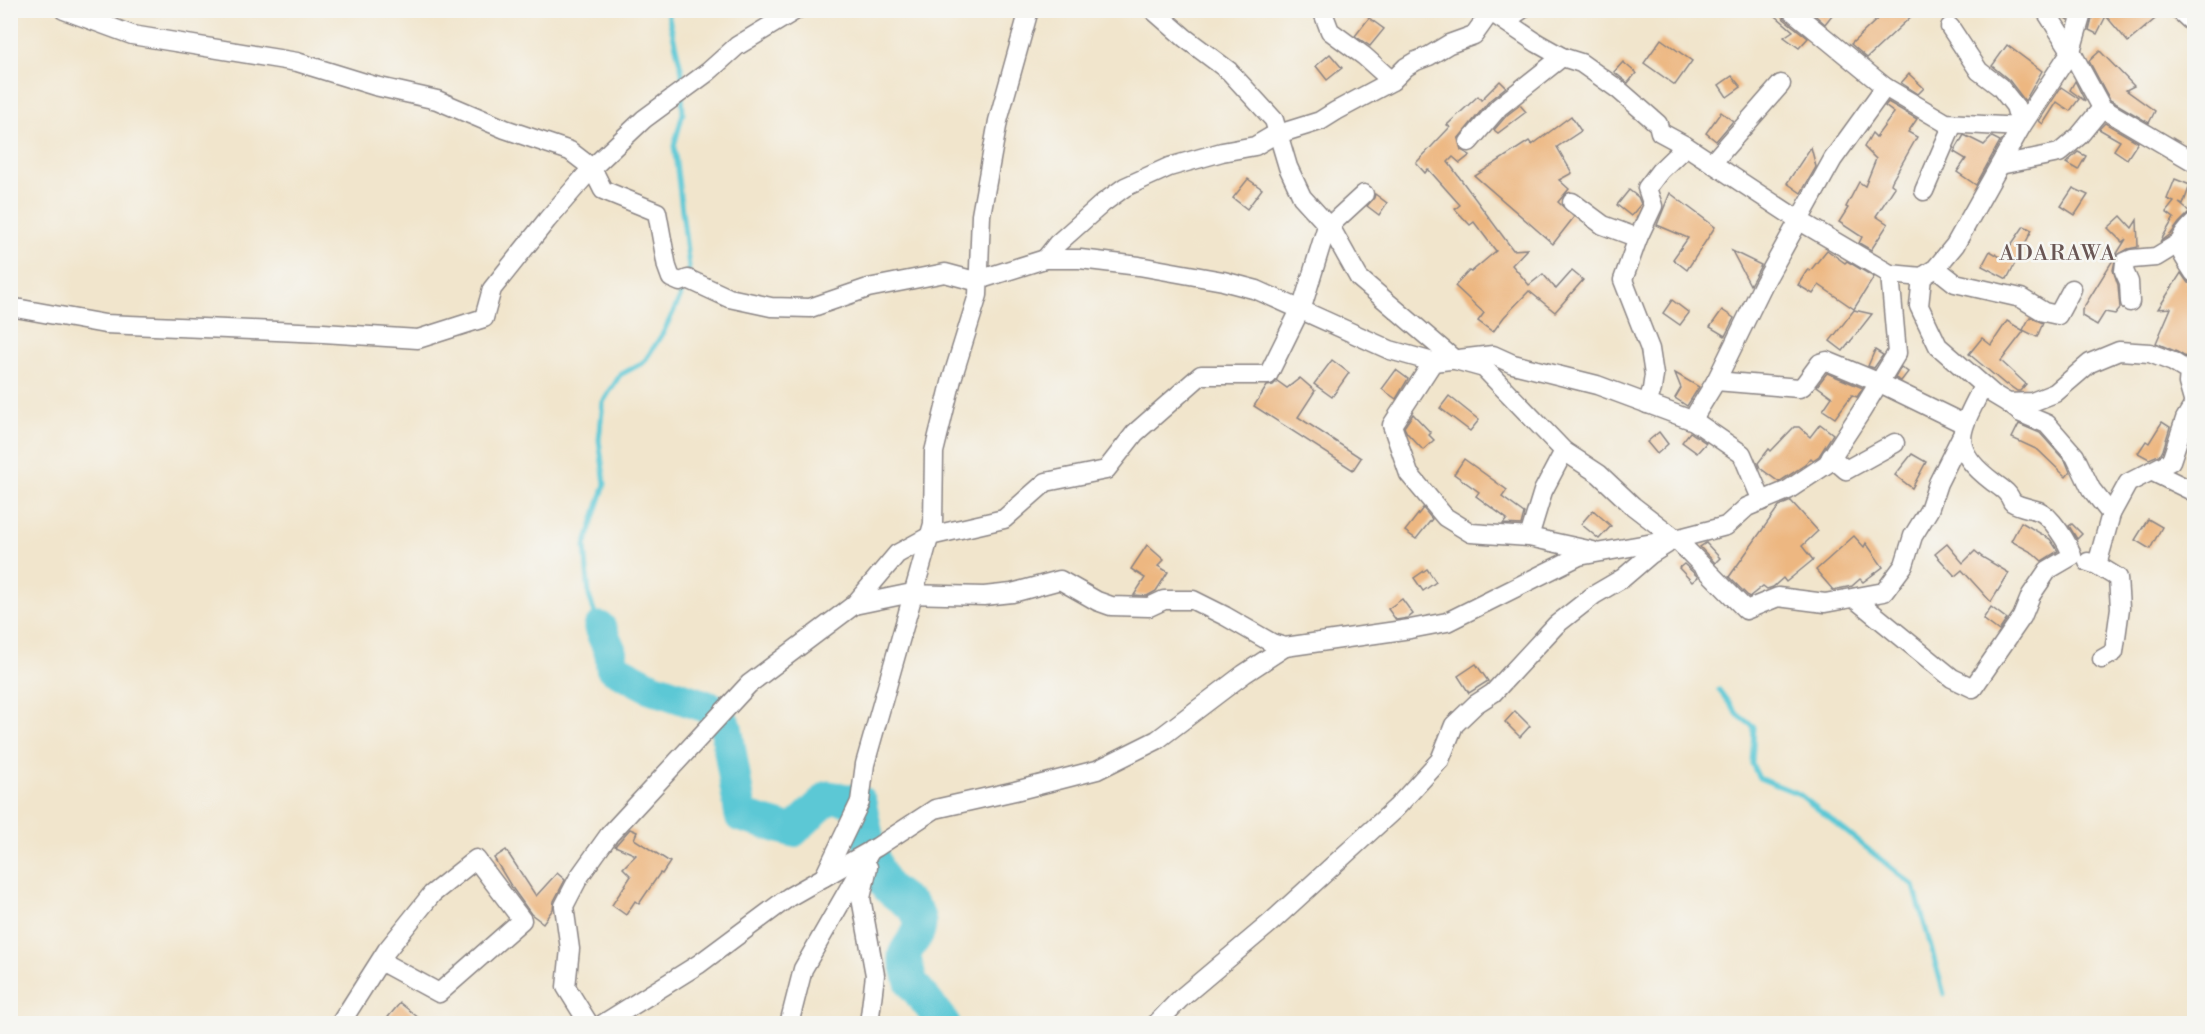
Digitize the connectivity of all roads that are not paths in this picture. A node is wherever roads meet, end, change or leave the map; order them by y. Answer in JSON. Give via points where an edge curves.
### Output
{"nodes":[{"id":1,"x":64,"y":10,"type":"edge"},
{"id":2,"x":796,"y":10,"type":"edge"},
{"id":3,"x":1029,"y":10,"type":"edge"},
{"id":4,"x":1153,"y":10,"type":"edge"},
{"id":5,"x":1322,"y":10,"type":"edge"},
{"id":6,"x":1521,"y":10,"type":"edge"},
{"id":7,"x":1791,"y":10,"type":"edge"},
{"id":8,"x":2045,"y":10,"type":"edge"},
{"id":9,"x":2083,"y":10,"type":"edge"},
{"id":10,"x":2179,"y":10,"type":"edge"},
{"id":11,"x":1492,"y":15,"type":"edge"},
{"id":12,"x":2194,"y":24,"type":"edge"},
{"id":13,"x":1950,"y":27,"type":"dead end"},
{"id":14,"x":2071,"y":51,"type":"junction"},
{"id":15,"x":1562,"y":57,"type":"junction"},
{"id":16,"x":1392,"y":81,"type":"junction"},
{"id":17,"x":1781,"y":84,"type":"dead end"},
{"id":18,"x":1885,"y":87,"type":"junction"},
{"id":19,"x":2102,"y":108,"type":"junction"},
{"id":20,"x":1953,"y":124,"type":"junction"},
{"id":21,"x":2021,"y":127,"type":"junction"},
{"id":22,"x":1278,"y":134,"type":"junction"},
{"id":23,"x":1470,"y":142,"type":"dead end"},
{"id":24,"x":1686,"y":146,"type":"junction"},
{"id":25,"x":2194,"y":162,"type":"edge"},
{"id":26,"x":1712,"y":163,"type":"junction"},
{"id":27,"x":2000,"y":165,"type":"junction"},
{"id":28,"x":592,"y":168,"type":"junction"},
{"id":29,"x":1924,"y":191,"type":"dead end"},
{"id":30,"x":1364,"y":194,"type":"dead end"},
{"id":31,"x":1572,"y":202,"type":"dead end"},
{"id":32,"x":1800,"y":220,"type":"junction"},
{"id":33,"x":2194,"y":223,"type":"edge"},
{"id":34,"x":1329,"y":226,"type":"junction"},
{"id":35,"x":1638,"y":238,"type":"junction"},
{"id":36,"x":2179,"y":243,"type":"junction"},
{"id":37,"x":1045,"y":259,"type":"junction"},
{"id":38,"x":1929,"y":272,"type":"junction"},
{"id":39,"x":2194,"y":273,"type":"edge"},
{"id":40,"x":1890,"y":274,"type":"junction"},
{"id":41,"x":979,"y":280,"type":"junction"},
{"id":42,"x":2072,"y":289,"type":"dead end"},
{"id":43,"x":2130,"y":302,"type":"dead end"},
{"id":44,"x":10,"y":307,"type":"edge"},
{"id":45,"x":1300,"y":310,"type":"junction"},
{"id":46,"x":1896,"y":329,"type":"junction"},
{"id":47,"x":1455,"y":360,"type":"junction"},
{"id":48,"x":1433,"y":362,"type":"junction"},
{"id":49,"x":1716,"y":381,"type":"junction"},
{"id":50,"x":1878,"y":382,"type":"junction"},
{"id":51,"x":1983,"y":386,"type":"junction"},
{"id":52,"x":2008,"y":403,"type":"junction"},
{"id":53,"x":1647,"y":404,"type":"junction"},
{"id":54,"x":2194,"y":404,"type":"edge"},
{"id":55,"x":1694,"y":420,"type":"junction"},
{"id":56,"x":1962,"y":431,"type":"junction"},
{"id":57,"x":1895,"y":443,"type":"dead end"},
{"id":58,"x":1564,"y":451,"type":"junction"},
{"id":59,"x":1831,"y":457,"type":"junction"},
{"id":60,"x":2151,"y":471,"type":"junction"},
{"id":61,"x":2194,"y":492,"type":"edge"},
{"id":62,"x":1762,"y":501,"type":"junction"},
{"id":63,"x":2111,"y":514,"type":"junction"},
{"id":64,"x":930,"y":537,"type":"junction"},
{"id":65,"x":1529,"y":537,"type":"junction"},
{"id":66,"x":1676,"y":539,"type":"junction"},
{"id":67,"x":1596,"y":552,"type":"junction"},
{"id":68,"x":2072,"y":556,"type":"junction"},
{"id":69,"x":2097,"y":565,"type":"junction"},
{"id":70,"x":913,"y":594,"type":"junction"},
{"id":71,"x":1854,"y":598,"type":"junction"},
{"id":72,"x":854,"y":605,"type":"junction"},
{"id":73,"x":1285,"y":647,"type":"junction"},
{"id":74,"x":2102,"y":659,"type":"dead end"},
{"id":75,"x":871,"y":850,"type":"junction"},
{"id":76,"x":824,"y":877,"type":"junction"},
{"id":77,"x":380,"y":961,"type":"junction"},
{"id":78,"x":340,"y":1023,"type":"edge"},
{"id":79,"x":589,"y":1023,"type":"edge"},
{"id":80,"x":603,"y":1023,"type":"edge"},
{"id":81,"x":789,"y":1023,"type":"edge"},
{"id":82,"x":869,"y":1023,"type":"edge"},
{"id":83,"x":1156,"y":1023,"type":"edge"}],
"edges":[{"from":1,"to":28,"type":"street","via":[[132,35],[297,62],[437,100],[570,151]]},
{"from":2,"to":28,"type":"street","via":[[737,46],[644,119]]},
{"from":3,"to":41,"type":"street","via":[[998,121],[981,215]]},
{"from":4,"to":22,"type":"street","via":[[1229,70],[1274,120]]},
{"from":5,"to":16,"type":"street","via":[[1330,31]]},
{"from":6,"to":11,"type":"street"},
{"from":7,"to":18,"type":"street"},
{"from":8,"to":14,"type":"street"},
{"from":9,"to":14,"type":"street"},
{"from":10,"to":12,"type":"street"},
{"from":11,"to":15,"type":"street"},
{"from":11,"to":16,"type":"street","via":[[1474,35],[1416,61]]},
{"from":13,"to":21,"type":"street","via":[[1979,71],[2000,87],[2015,106]]},
{"from":14,"to":19,"type":"street"},
{"from":14,"to":21,"type":"street"},
{"from":15,"to":23,"type":"street","via":[[1499,107]]},
{"from":15,"to":24,"type":"street","via":[[1581,63],[1619,90],[1658,124],[1660,132]]},
{"from":16,"to":22,"type":"street","via":[[1320,122]]},
{"from":17,"to":26,"type":"street"},
{"from":18,"to":20,"type":"street"},
{"from":18,"to":32,"type":"street","via":[[1837,153]]},
{"from":19,"to":25,"type":"street"},
{"from":19,"to":27,"type":"street","via":[[2059,153]]},
{"from":20,"to":21,"type":"street"},
{"from":20,"to":29,"type":"street"},
{"from":21,"to":27,"type":"street"},
{"from":22,"to":34,"type":"street","via":[[1302,197]]},
{"from":22,"to":37,"type":"street","via":[[1255,146],[1169,167],[1125,187],[1102,202]]},
{"from":24,"to":26,"type":"street"},
{"from":24,"to":35,"type":"street","via":[[1647,188],[1653,206]]},
{"from":26,"to":32,"type":"street"},
{"from":27,"to":38,"type":"street","via":[[1955,246]]},
{"from":28,"to":41,"type":"street","via":[[603,190],[657,212],[671,278],[680,282],[688,279],[729,298],[771,307],[810,308],[868,288],[945,273]]},
{"from":28,"to":44,"type":"street","via":[[492,289],[483,318],[418,339],[105,324]]},
{"from":30,"to":34,"type":"street"},
{"from":31,"to":35,"type":"street","via":[[1603,225]]},
{"from":32,"to":40,"type":"street"},
{"from":32,"to":49,"type":"street"},
{"from":33,"to":36,"type":"street"},
{"from":34,"to":45,"type":"street"},
{"from":34,"to":47,"type":"street","via":[[1359,278]]},
{"from":35,"to":53,"type":"street","via":[[1623,280],[1650,349],[1654,375]]},
{"from":36,"to":39,"type":"street"},
{"from":36,"to":43,"type":"street","via":[[2156,257],[2125,262]]},
{"from":37,"to":41,"type":"street"},
{"from":37,"to":45,"type":"street","via":[[1139,266],[1223,281],[1257,290]]},
{"from":38,"to":40,"type":"street"},
{"from":38,"to":42,"type":"street","via":[[1955,283],[2021,298],[2044,312],[2058,315]]},
{"from":38,"to":46,"type":"street"},
{"from":38,"to":51,"type":"street","via":[[1919,306],[1938,346]]},
{"from":40,"to":46,"type":"street"},
{"from":41,"to":64,"type":"street","via":[[934,452]]},
{"from":45,"to":48,"type":"street","via":[[1390,350]]},
{"from":45,"to":64,"type":"street","via":[[1268,375],[1202,375],[1136,433],[1106,470],[1046,482],[1004,519]]},
{"from":46,"to":50,"type":"street","via":[[1897,353]]},
{"from":47,"to":48,"type":"street"},
{"from":47,"to":53,"type":"street","via":[[1493,355]]},
{"from":47,"to":58,"type":"street","via":[[1484,368]]},
{"from":48,"to":65,"type":"street","via":[[1392,425],[1409,474],[1445,517],[1471,533]]},
{"from":49,"to":50,"type":"street","via":[[1799,388],[1820,363],[1827,361]]},
{"from":49,"to":55,"type":"street"},
{"from":50,"to":56,"type":"street"},
{"from":50,"to":59,"type":"street"},
{"from":51,"to":52,"type":"street"},
{"from":51,"to":56,"type":"street"},
{"from":52,"to":54,"type":"street","via":[[2032,402],[2055,393],[2090,363],[2119,351],[2138,351],[2173,362],[2189,372]]},
{"from":52,"to":63,"type":"street","via":[[2047,424],[2075,456],[2091,489]]},
{"from":53,"to":55,"type":"street"},
{"from":54,"to":60,"type":"street","via":[[2171,461]]},
{"from":55,"to":62,"type":"street","via":[[1742,454]]},
{"from":56,"to":68,"type":"street","via":[[1962,445],[1978,471],[2009,494],[2015,504],[2047,517]]},
{"from":56,"to":71,"type":"street","via":[[1904,565],[1884,592]]},
{"from":57,"to":59,"type":"street","via":[[1846,470]]},
{"from":58,"to":65,"type":"street","via":[[1543,491]]},
{"from":58,"to":66,"type":"street","via":[[1599,474]]},
{"from":59,"to":62,"type":"street","via":[[1827,464],[1788,490]]},
{"from":60,"to":61,"type":"street"},
{"from":60,"to":63,"type":"street","via":[[2128,483]]},
{"from":62,"to":66,"type":"street","via":[[1747,507],[1726,526]]},
{"from":63,"to":69,"type":"street"},
{"from":64,"to":70,"type":"street"},
{"from":64,"to":72,"type":"street","via":[[897,555]]},
{"from":65,"to":67,"type":"street"},
{"from":66,"to":67,"type":"street"},
{"from":66,"to":71,"type":"street","via":[[1746,610],[1778,597],[1825,603]]},
{"from":66,"to":83,"type":"street","via":[[1556,625],[1493,693],[1454,726],[1440,760],[1396,808]]},
{"from":67,"to":73,"type":"street","via":[[1579,556],[1447,621]]},
{"from":68,"to":69,"type":"street"},
{"from":68,"to":71,"type":"street","via":[[2048,570],[2022,617],[1973,688],[1952,678]]},
{"from":69,"to":74,"type":"street","via":[[2118,578],[2120,608],[2114,652]]},
{"from":70,"to":72,"type":"street"},
{"from":70,"to":73,"type":"street","via":[[984,596],[1060,580],[1111,606],[1149,608],[1164,600],[1193,600]]},
{"from":70,"to":76,"type":"street","via":[[865,764],[860,802]]},
{"from":72,"to":79,"type":"street","via":[[749,684],[609,835],[579,877],[564,906],[570,949],[566,987]]},
{"from":73,"to":75,"type":"street","via":[[1157,740],[1097,770],[935,808]]},
{"from":75,"to":76,"type":"street"},
{"from":75,"to":81,"type":"street","via":[[803,969]]},
{"from":75,"to":82,"type":"street","via":[[861,898],[875,975]]},
{"from":76,"to":80,"type":"street","via":[[789,897],[699,964]]},
{"from":77,"to":77,"type":"street","via":[[439,993],[522,920],[476,859],[432,894]]},
{"from":77,"to":78,"type":"street"}]}
